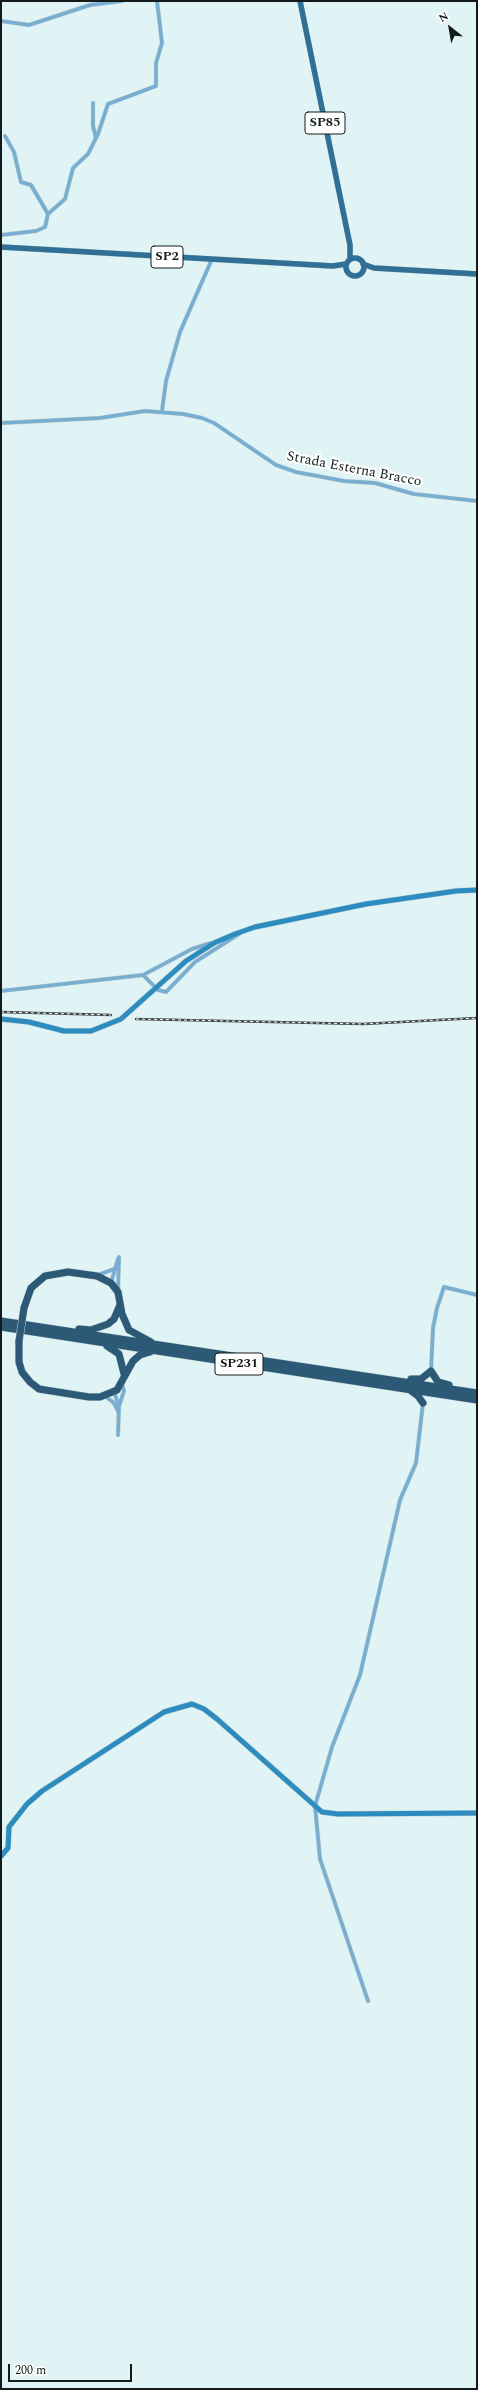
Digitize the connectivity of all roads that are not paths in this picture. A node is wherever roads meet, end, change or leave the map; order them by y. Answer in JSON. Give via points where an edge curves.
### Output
{"nodes":[{"id":1,"x":122,"y":1,"type":"edge"},
{"id":2,"x":158,"y":1,"type":"edge"},
{"id":3,"x":300,"y":1,"type":"edge"},
{"id":4,"x":1,"y":21,"type":"edge"},
{"id":5,"x":93,"y":103,"type":"dead end"},
{"id":6,"x":5,"y":136,"type":"dead end"},
{"id":7,"x":96,"y":138,"type":"junction"},
{"id":8,"x":48,"y":214,"type":"junction"},
{"id":9,"x":1,"y":235,"type":"edge"},
{"id":10,"x":350,"y":245,"type":"junction"},
{"id":11,"x":1,"y":247,"type":"edge"},
{"id":12,"x":212,"y":259,"type":"junction"},
{"id":13,"x":361,"y":261,"type":"junction"},
{"id":14,"x":348,"y":262,"type":"junction"},
{"id":15,"x":333,"y":266,"type":"junction"},
{"id":16,"x":374,"y":268,"type":"junction"},
{"id":17,"x":347,"y":272,"type":"junction"},
{"id":18,"x":362,"y":273,"type":"junction"},
{"id":19,"x":477,"y":274,"type":"edge"},
{"id":20,"x":162,"y":411,"type":"junction"},
{"id":21,"x":1,"y":424,"type":"edge"},
{"id":22,"x":477,"y":501,"type":"edge"},
{"id":23,"x":477,"y":890,"type":"edge"},
{"id":24,"x":241,"y":932,"type":"junction"},
{"id":25,"x":214,"y":943,"type":"junction"},
{"id":26,"x":192,"y":949,"type":"junction"},
{"id":27,"x":196,"y":954,"type":"junction"},
{"id":28,"x":143,"y":975,"type":"junction"},
{"id":29,"x":153,"y":985,"type":"dead end"},
{"id":30,"x":158,"y":990,"type":"dead end"},
{"id":31,"x":1,"y":991,"type":"edge"},
{"id":32,"x":1,"y":1019,"type":"edge"},
{"id":33,"x":119,"y":1268,"type":"junction"},
{"id":34,"x":114,"y":1269,"type":"junction"},
{"id":35,"x":96,"y":1276,"type":"junction"},
{"id":36,"x":111,"y":1283,"type":"junction"},
{"id":37,"x":118,"y":1292,"type":"junction"},
{"id":38,"x":477,"y":1295,"type":"edge"},
{"id":39,"x":120,"y":1303,"type":"junction"},
{"id":40,"x":1,"y":1321,"type":"edge"},
{"id":41,"x":1,"y":1327,"type":"edge"},
{"id":42,"x":47,"y":1328,"type":"junction"},
{"id":43,"x":100,"y":1343,"type":"junction"},
{"id":44,"x":152,"y":1344,"type":"junction"},
{"id":45,"x":172,"y":1354,"type":"junction"},
{"id":46,"x":431,"y":1372,"type":"junction"},
{"id":47,"x":347,"y":1374,"type":"junction"},
{"id":48,"x":124,"y":1380,"type":"junction"},
{"id":49,"x":363,"y":1382,"type":"junction"},
{"id":50,"x":115,"y":1392,"type":"junction"},
{"id":51,"x":477,"y":1393,"type":"edge"},
{"id":52,"x":105,"y":1396,"type":"junction"},
{"id":53,"x":122,"y":1400,"type":"junction"},
{"id":54,"x":477,"y":1400,"type":"edge"},
{"id":55,"x":423,"y":1403,"type":"junction"},
{"id":56,"x":119,"y":1406,"type":"junction"},
{"id":57,"x":119,"y":1412,"type":"junction"},
{"id":58,"x":118,"y":1436,"type":"dead end"},
{"id":59,"x":316,"y":1806,"type":"junction"},
{"id":60,"x":477,"y":1814,"type":"edge"},
{"id":61,"x":1,"y":1856,"type":"edge"},
{"id":62,"x":368,"y":2001,"type":"dead end"}],
"edges":[{"from":1,"to":4,"type":"street","via":[[90,5],[29,25]]},
{"from":2,"to":7,"type":"street","via":[[162,43],[156,63],[156,86],[108,104]]},
{"from":3,"to":10,"type":"main road","number":"SP85"},
{"from":5,"to":7,"type":"street"},
{"from":6,"to":8,"type":"street","via":[[14,152],[21,182],[32,185]]},
{"from":7,"to":8,"type":"street","via":[[88,154],[73,168],[64,199]]},
{"from":8,"to":9,"type":"street","via":[[42,230]]},
{"from":10,"to":13,"type":"main road","number":"SP85"},
{"from":10,"to":14,"type":"main road","number":"SP85"},
{"from":11,"to":12,"type":"main road","number":"SP2"},
{"from":12,"to":15,"type":"main road","number":"SP2"},
{"from":12,"to":20,"type":"street","via":[[180,332],[166,381]]},
{"from":13,"to":14,"type":"main road"},
{"from":13,"to":16,"type":"main road"},
{"from":13,"to":18,"type":"main road"},
{"from":14,"to":15,"type":"main road","number":"SP2"},
{"from":14,"to":17,"type":"main road"},
{"from":15,"to":17,"type":"main road","number":"SP2"},
{"from":16,"to":18,"type":"main road"},
{"from":16,"to":19,"type":"main road"},
{"from":17,"to":18,"type":"main road","via":[[354,276]]},
{"from":20,"to":21,"type":"street","name":"Strada Esterna Bracco"},
{"from":20,"to":22,"type":"street","name":"Strada Esterna Bracco","via":[[202,418],[214,423],[276,465],[296,472],[344,481],[375,482],[414,494]]},
{"from":23,"to":24,"type":"street","via":[[366,904]]},
{"from":24,"to":25,"type":"street"},
{"from":24,"to":30,"type":"street","via":[[230,942],[195,962],[166,992]]},
{"from":25,"to":26,"type":"street"},
{"from":25,"to":27,"type":"street"},
{"from":26,"to":27,"type":"street"},
{"from":26,"to":28,"type":"street"},
{"from":27,"to":32,"type":"street","via":[[121,1019],[91,1031],[64,1031]]},
{"from":28,"to":29,"type":"street"},
{"from":28,"to":31,"type":"street"},
{"from":33,"to":34,"type":"street","via":[[119,1257]]},
{"from":33,"to":36,"type":"street"},
{"from":33,"to":37,"type":"street"},
{"from":34,"to":35,"type":"street"},
{"from":34,"to":36,"type":"street"},
{"from":35,"to":36,"type":"highway"},
{"from":35,"to":52,"type":"highway","bridge":true,"via":[[68,1272],[45,1276],[31,1288],[24,1308],[18,1362],[22,1372],[39,1389],[63,1394]]},
{"from":36,"to":37,"type":"highway"},
{"from":37,"to":39,"type":"highway"},
{"from":38,"to":46,"type":"street","via":[[444,1287],[437,1308]]},
{"from":39,"to":42,"type":"highway","via":[[114,1319],[101,1328]]},
{"from":39,"to":44,"type":"highway","via":[[125,1324],[133,1334],[150,1340]]},
{"from":40,"to":42,"type":"highway","number":"SP231"},
{"from":41,"to":43,"type":"highway","number":"SP231"},
{"from":42,"to":44,"type":"highway","number":"SP231"},
{"from":43,"to":45,"type":"highway","number":"SP231"},
{"from":43,"to":48,"type":"highway","via":[[119,1354]]},
{"from":44,"to":47,"type":"highway","number":"SP231"},
{"from":45,"to":48,"type":"highway","via":[[150,1352],[140,1355],[128,1367]]},
{"from":45,"to":49,"type":"highway","number":"SP231"},
{"from":46,"to":47,"type":"highway","via":[[425,1378],[417,1380],[363,1372]]},
{"from":46,"to":51,"type":"highway","via":[[434,1379],[442,1384],[474,1389]]},
{"from":47,"to":51,"type":"highway","number":"SP231"},
{"from":48,"to":50,"type":"highway"},
{"from":48,"to":53,"type":"street"},
{"from":49,"to":54,"type":"highway","number":"SP231"},
{"from":49,"to":55,"type":"highway","via":[[412,1392]]},
{"from":50,"to":52,"type":"highway"},
{"from":50,"to":53,"type":"street"},
{"from":50,"to":56,"type":"street"},
{"from":52,"to":57,"type":"street","via":[[114,1402]]},
{"from":53,"to":56,"type":"street"},
{"from":54,"to":55,"type":"highway","via":[[432,1395]]},
{"from":55,"to":59,"type":"street","via":[[416,1462],[400,1500],[360,1675],[332,1747]]},
{"from":56,"to":57,"type":"street"},
{"from":57,"to":58,"type":"street"},
{"from":59,"to":60,"type":"street","via":[[322,1812],[338,1814]]},
{"from":59,"to":61,"type":"street","via":[[217,1719],[192,1704],[164,1712],[42,1792],[27,1804],[9,1827],[8,1848]]},
{"from":59,"to":62,"type":"street","via":[[320,1859]]}]}
